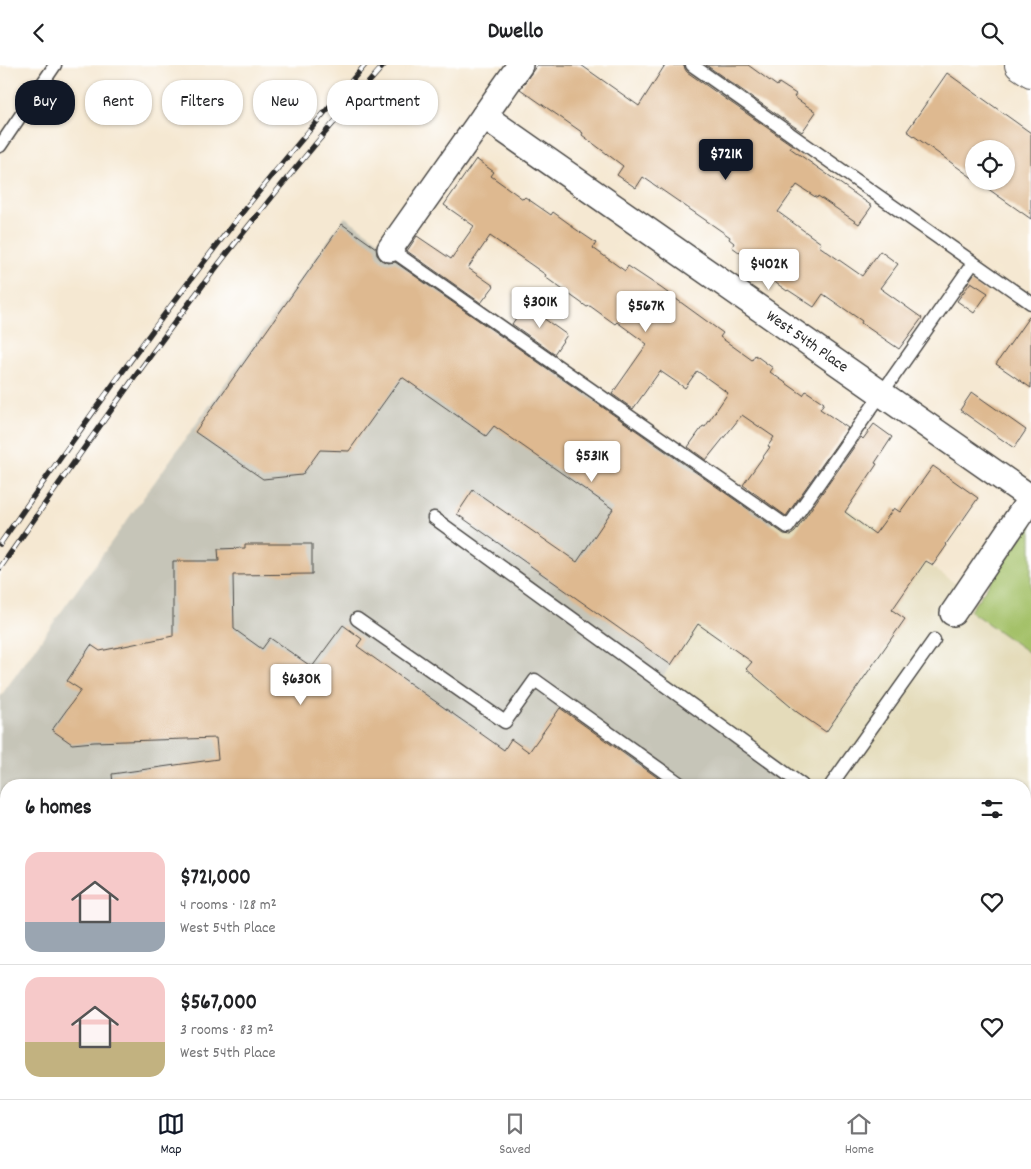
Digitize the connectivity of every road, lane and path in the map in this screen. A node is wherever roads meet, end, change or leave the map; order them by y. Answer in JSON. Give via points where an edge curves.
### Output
{"nodes":[{"id":1,"x":55,"y":65,"type":"edge"},
{"id":2,"x":520,"y":65,"type":"edge"},
{"id":3,"x":692,"y":65,"type":"edge"},
{"id":4,"x":1019,"y":65,"type":"edge"},
{"id":5,"x":1031,"y":73,"type":"edge"},
{"id":6,"x":484,"y":116,"type":"junction"},
{"id":7,"x":0,"y":146,"type":"edge"},
{"id":8,"x":390,"y":249,"type":"joint"},
{"id":9,"x":973,"y":263,"type":"junction"},
{"id":10,"x":1031,"y":303,"type":"edge"},
{"id":11,"x":882,"y":394,"type":"junction"},
{"id":12,"x":1031,"y":498,"type":"edge"},
{"id":13,"x":434,"y":518,"type":"dead end"},
{"id":14,"x":953,"y":613,"type":"dead end"},
{"id":15,"x":357,"y":619,"type":"dead end"},
{"id":16,"x":934,"y":640,"type":"dead end"},
{"id":17,"x":674,"y":779,"type":"edge"},
{"id":18,"x":794,"y":779,"type":"edge"},
{"id":19,"x":835,"y":779,"type":"edge"}],
"edges":[{"from":1,"to":7,"type":"lane"},
{"from":2,"to":6,"type":"street"},
{"from":3,"to":9,"type":"lane"},
{"from":4,"to":5,"type":"street"},
{"from":6,"to":8,"type":"street"},
{"from":6,"to":11,"type":"street","name":"West 54th Place"},
{"from":8,"to":11,"type":"lane","via":[[788,527]]},
{"from":9,"to":10,"type":"lane"},
{"from":9,"to":11,"type":"lane"},
{"from":11,"to":12,"type":"street","name":"West 54th Place"},
{"from":12,"to":14,"type":"street"},
{"from":13,"to":18,"type":"lane"},
{"from":15,"to":17,"type":"lane","via":[[505,722],[535,680]]},
{"from":16,"to":19,"type":"lane"}]}
